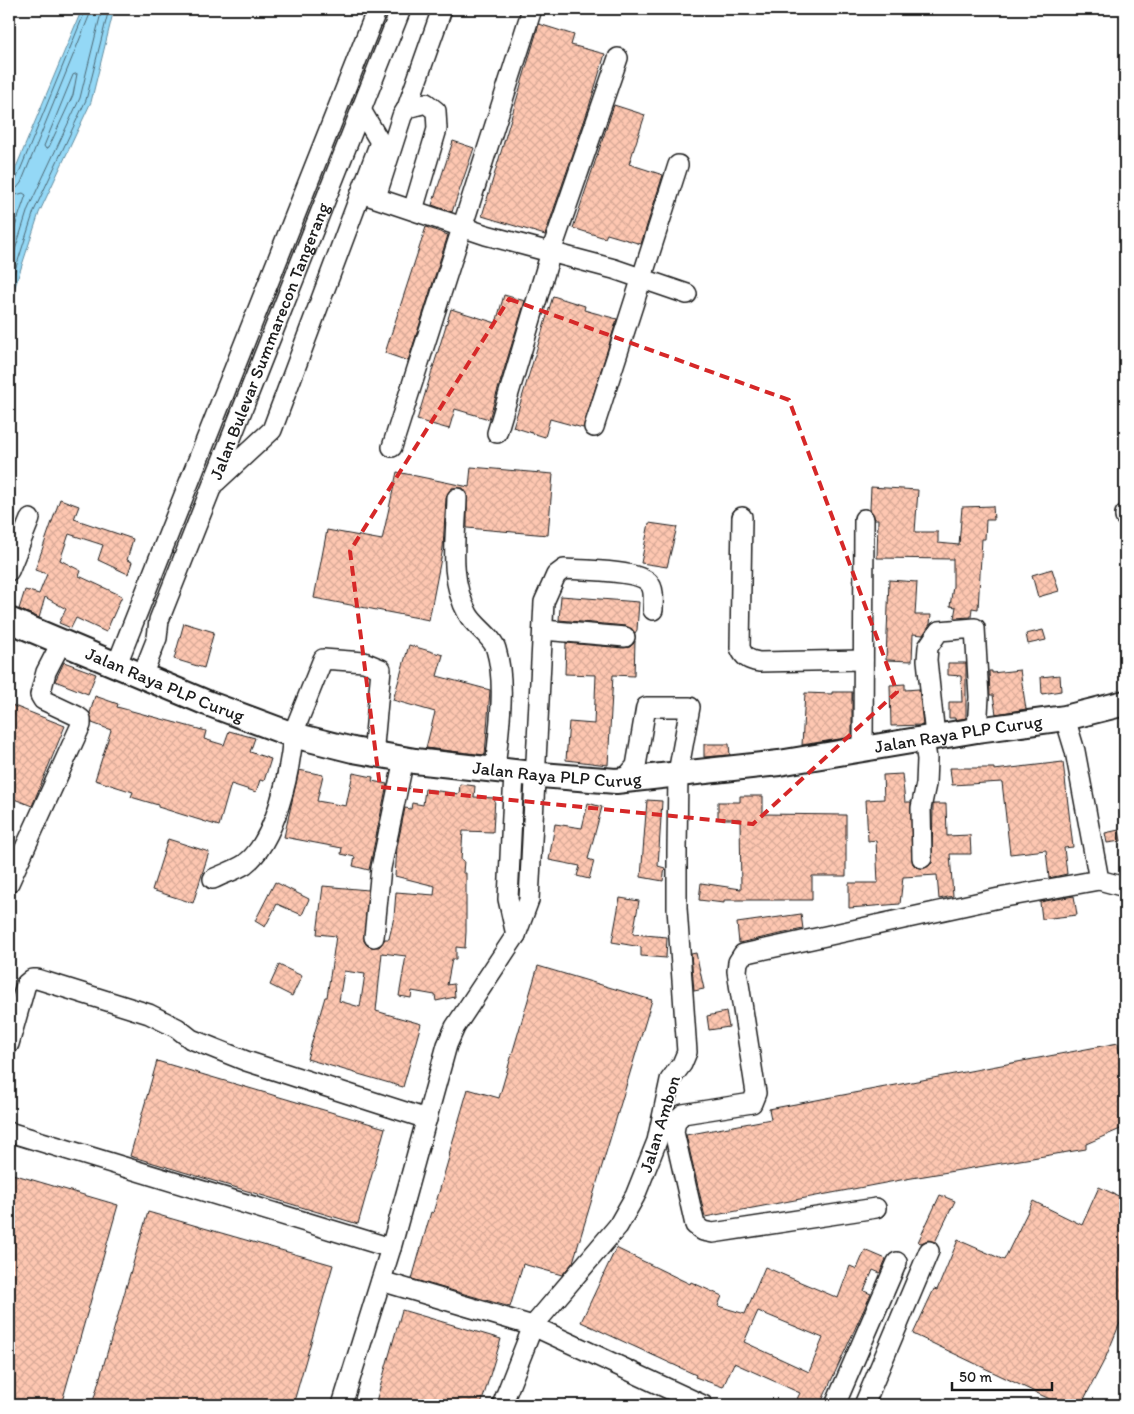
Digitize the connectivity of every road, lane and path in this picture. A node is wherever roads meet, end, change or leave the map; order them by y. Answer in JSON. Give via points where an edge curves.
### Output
{"nodes":[{"id":1,"x":401,"y":9,"type":"edge"},
{"id":2,"x":442,"y":9,"type":"edge"},
{"id":3,"x":532,"y":9,"type":"edge"},
{"id":4,"x":375,"y":14,"type":"edge"},
{"id":5,"x":394,"y":27,"type":"junction"},
{"id":6,"x":618,"y":58,"type":"dead end"},
{"id":7,"x":407,"y":108,"type":"junction"},
{"id":8,"x":361,"y":110,"type":"junction"},
{"id":9,"x":678,"y":165,"type":"dead end"},
{"id":10,"x":368,"y":195,"type":"junction"},
{"id":11,"x":413,"y":210,"type":"junction"},
{"id":12,"x":463,"y":227,"type":"junction"},
{"id":13,"x":551,"y":252,"type":"junction"},
{"id":14,"x":640,"y":279,"type":"junction"},
{"id":15,"x":687,"y":294,"type":"dead end"},
{"id":16,"x":255,"y":315,"type":"junction"},
{"id":17,"x":276,"y":324,"type":"junction"},
{"id":18,"x":594,"y":427,"type":"dead end"},
{"id":19,"x":497,"y":433,"type":"dead end"},
{"id":20,"x":392,"y":447,"type":"dead end"},
{"id":21,"x":212,"y":486,"type":"junction"},
{"id":22,"x":457,"y":498,"type":"dead end"},
{"id":23,"x":742,"y":517,"type":"dead end"},
{"id":24,"x":30,"y":519,"type":"dead end"},
{"id":25,"x":864,"y":519,"type":"dead end"},
{"id":26,"x":9,"y":571,"type":"edge"},
{"id":27,"x":653,"y":610,"type":"dead end"},
{"id":28,"x":138,"y":612,"type":"junction"},
{"id":29,"x":9,"y":620,"type":"edge"},
{"id":30,"x":159,"y":620,"type":"junction"},
{"id":31,"x":542,"y":630,"type":"junction"},
{"id":32,"x":625,"y":637,"type":"dead end"},
{"id":33,"x":61,"y":643,"type":"junction"},
{"id":34,"x":863,"y":660,"type":"junction"},
{"id":35,"x":117,"y":664,"type":"junction"},
{"id":36,"x":142,"y":676,"type":"junction"},
{"id":37,"x":1125,"y":703,"type":"edge"},
{"id":38,"x":1065,"y":718,"type":"junction"},
{"id":39,"x":977,"y":730,"type":"junction"},
{"id":40,"x":290,"y":734,"type":"junction"},
{"id":41,"x":930,"y":738,"type":"junction"},
{"id":42,"x":862,"y":749,"type":"junction"},
{"id":43,"x":368,"y":752,"type":"junction"},
{"id":44,"x":404,"y":759,"type":"junction"},
{"id":45,"x":514,"y":773,"type":"junction"},
{"id":46,"x":678,"y":773,"type":"junction"},
{"id":47,"x":624,"y":780,"type":"junction"},
{"id":48,"x":922,"y":858,"type":"dead end"},
{"id":49,"x":213,"y":879,"type":"dead end"},
{"id":50,"x":1100,"y":880,"type":"junction"},
{"id":51,"x":9,"y":883,"type":"edge"},
{"id":52,"x":1125,"y":887,"type":"edge"},
{"id":53,"x":374,"y":937,"type":"dead end"},
{"id":54,"x":9,"y":1044,"type":"edge"},
{"id":55,"x":427,"y":1119,"type":"junction"},
{"id":56,"x":9,"y":1132,"type":"edge"},
{"id":57,"x":876,"y":1208,"type":"dead end"},
{"id":58,"x":391,"y":1248,"type":"junction"},
{"id":59,"x":929,"y":1251,"type":"dead end"},
{"id":60,"x":897,"y":1262,"type":"dead end"},
{"id":61,"x":381,"y":1281,"type":"junction"},
{"id":62,"x":533,"y":1326,"type":"junction"},
{"id":63,"x":342,"y":1405,"type":"edge"},
{"id":64,"x":502,"y":1405,"type":"edge"},
{"id":65,"x":703,"y":1405,"type":"edge"},
{"id":66,"x":835,"y":1405,"type":"edge"},
{"id":67,"x":864,"y":1405,"type":"edge"}],
"edges":[{"from":1,"to":5,"type":"street","name":"Jalan Bulevar Summarecon Tangerang"},
{"from":2,"to":7,"type":"street"},
{"from":3,"to":12,"type":"street"},
{"from":4,"to":5,"type":"street"},
{"from":4,"to":16,"type":"street","name":"Jalan Bulevar Summarecon Tangerang"},
{"from":5,"to":8,"type":"street","name":"Jalan Bulevar Summarecon Tangerang"},
{"from":6,"to":13,"type":"street"},
{"from":7,"to":10,"type":"street"},
{"from":7,"to":11,"type":"street","via":[[426,103],[436,111],[438,118]]},
{"from":8,"to":10,"type":"street","via":[[380,142]]},
{"from":8,"to":17,"type":"street","name":"Jalan Bulevar Summarecon Tangerang"},
{"from":9,"to":14,"type":"street"},
{"from":10,"to":11,"type":"street"},
{"from":10,"to":21,"type":"street","via":[[272,430]]},
{"from":11,"to":12,"type":"street"},
{"from":12,"to":13,"type":"street"},
{"from":12,"to":20,"type":"street"},
{"from":13,"to":14,"type":"street"},
{"from":13,"to":19,"type":"street"},
{"from":14,"to":15,"type":"street"},
{"from":14,"to":18,"type":"street"},
{"from":16,"to":17,"type":"street"},
{"from":16,"to":28,"type":"street","name":"Jalan Bulevar Summarecon Tangerang"},
{"from":17,"to":21,"type":"street","name":"Jalan Bulevar Summarecon Tangerang"},
{"from":21,"to":30,"type":"street","name":"Jalan Bulevar Summarecon Tangerang"},
{"from":22,"to":45,"type":"street","via":[[455,581],[469,617],[496,648]]},
{"from":23,"to":34,"type":"street","via":[[740,648],[743,656],[759,662]]},
{"from":24,"to":26,"type":"street"},
{"from":25,"to":34,"type":"street"},
{"from":27,"to":31,"type":"street","via":[[653,589],[644,579],[564,569],[549,587],[544,602]]},
{"from":28,"to":30,"type":"street"},
{"from":28,"to":35,"type":"street","name":"Jalan Bulevar Summarecon Tangerang"},
{"from":29,"to":33,"type":"main road","name":"Jalan Raya PLP Curug"},
{"from":30,"to":36,"type":"street","name":"Jalan Bulevar Summarecon Tangerang","via":[[157,638]]},
{"from":31,"to":32,"type":"street"},
{"from":31,"to":45,"type":"street"},
{"from":33,"to":35,"type":"main road","name":"Jalan Raya PLP Curug"},
{"from":33,"to":51,"type":"street","via":[[46,672],[40,695],[43,700],[77,716],[81,725]]},
{"from":34,"to":42,"type":"street"},
{"from":35,"to":36,"type":"main road","name":"Jalan Raya PLP Curug"},
{"from":36,"to":40,"type":"main road","name":"Jalan Raya PLP Curug"},
{"from":37,"to":38,"type":"main road","name":"Jalan Raya PLP Curug"},
{"from":38,"to":39,"type":"main road","name":"Jalan Raya PLP Curug"},
{"from":38,"to":50,"type":"street","via":[[1075,751]]},
{"from":39,"to":41,"type":"main road","name":"Jalan Raya PLP Curug"},
{"from":39,"to":41,"type":"street","via":[[979,697],[975,628],[939,631],[928,647]]},
{"from":40,"to":43,"type":"main road","name":"Jalan Raya PLP Curug"},
{"from":40,"to":43,"type":"street","via":[[323,659],[364,662],[381,669],[374,745]]},
{"from":40,"to":49,"type":"street","via":[[291,764],[261,848],[245,864]]},
{"from":41,"to":42,"type":"main road","name":"Jalan Raya PLP Curug"},
{"from":41,"to":48,"type":"street","via":[[921,808]]},
{"from":42,"to":46,"type":"main road","name":"Jalan Raya PLP Curug","via":[[779,763]]},
{"from":43,"to":44,"type":"main road","name":"Jalan Raya PLP Curug"},
{"from":44,"to":45,"type":"main road","name":"Jalan Raya PLP Curug"},
{"from":44,"to":53,"type":"street","via":[[381,868]]},
{"from":45,"to":47,"type":"main road","name":"Jalan Raya PLP Curug"},
{"from":45,"to":55,"type":"street","via":[[529,900],[516,935],[455,1026]]},
{"from":46,"to":47,"type":"main road","name":"Jalan Raya PLP Curug"},
{"from":46,"to":47,"type":"street","name":"Jalan Ambon","via":[[690,707],[648,706],[644,709],[636,766]]},
{"from":46,"to":62,"type":"street","name":"Jalan Ambon","via":[[677,908],[687,1052],[670,1080],[657,1141],[635,1196],[618,1226]]},
{"from":50,"to":52,"type":"street"},
{"from":50,"to":57,"type":"street","via":[[999,898],[744,954],[738,962],[736,971],[756,1093],[752,1103],[683,1114],[676,1121],[674,1132],[696,1225],[713,1233]]},
{"from":54,"to":55,"type":"street","via":[[26,984],[37,979],[149,1014],[191,1039],[246,1061]]},
{"from":55,"to":58,"type":"street"},
{"from":56,"to":58,"type":"street"},
{"from":58,"to":61,"type":"street"},
{"from":59,"to":67,"type":"street"},
{"from":60,"to":66,"type":"street"},
{"from":61,"to":62,"type":"street"},
{"from":61,"to":63,"type":"street"},
{"from":62,"to":64,"type":"street","name":"Jalan Ambon"},
{"from":62,"to":65,"type":"street"}]}
